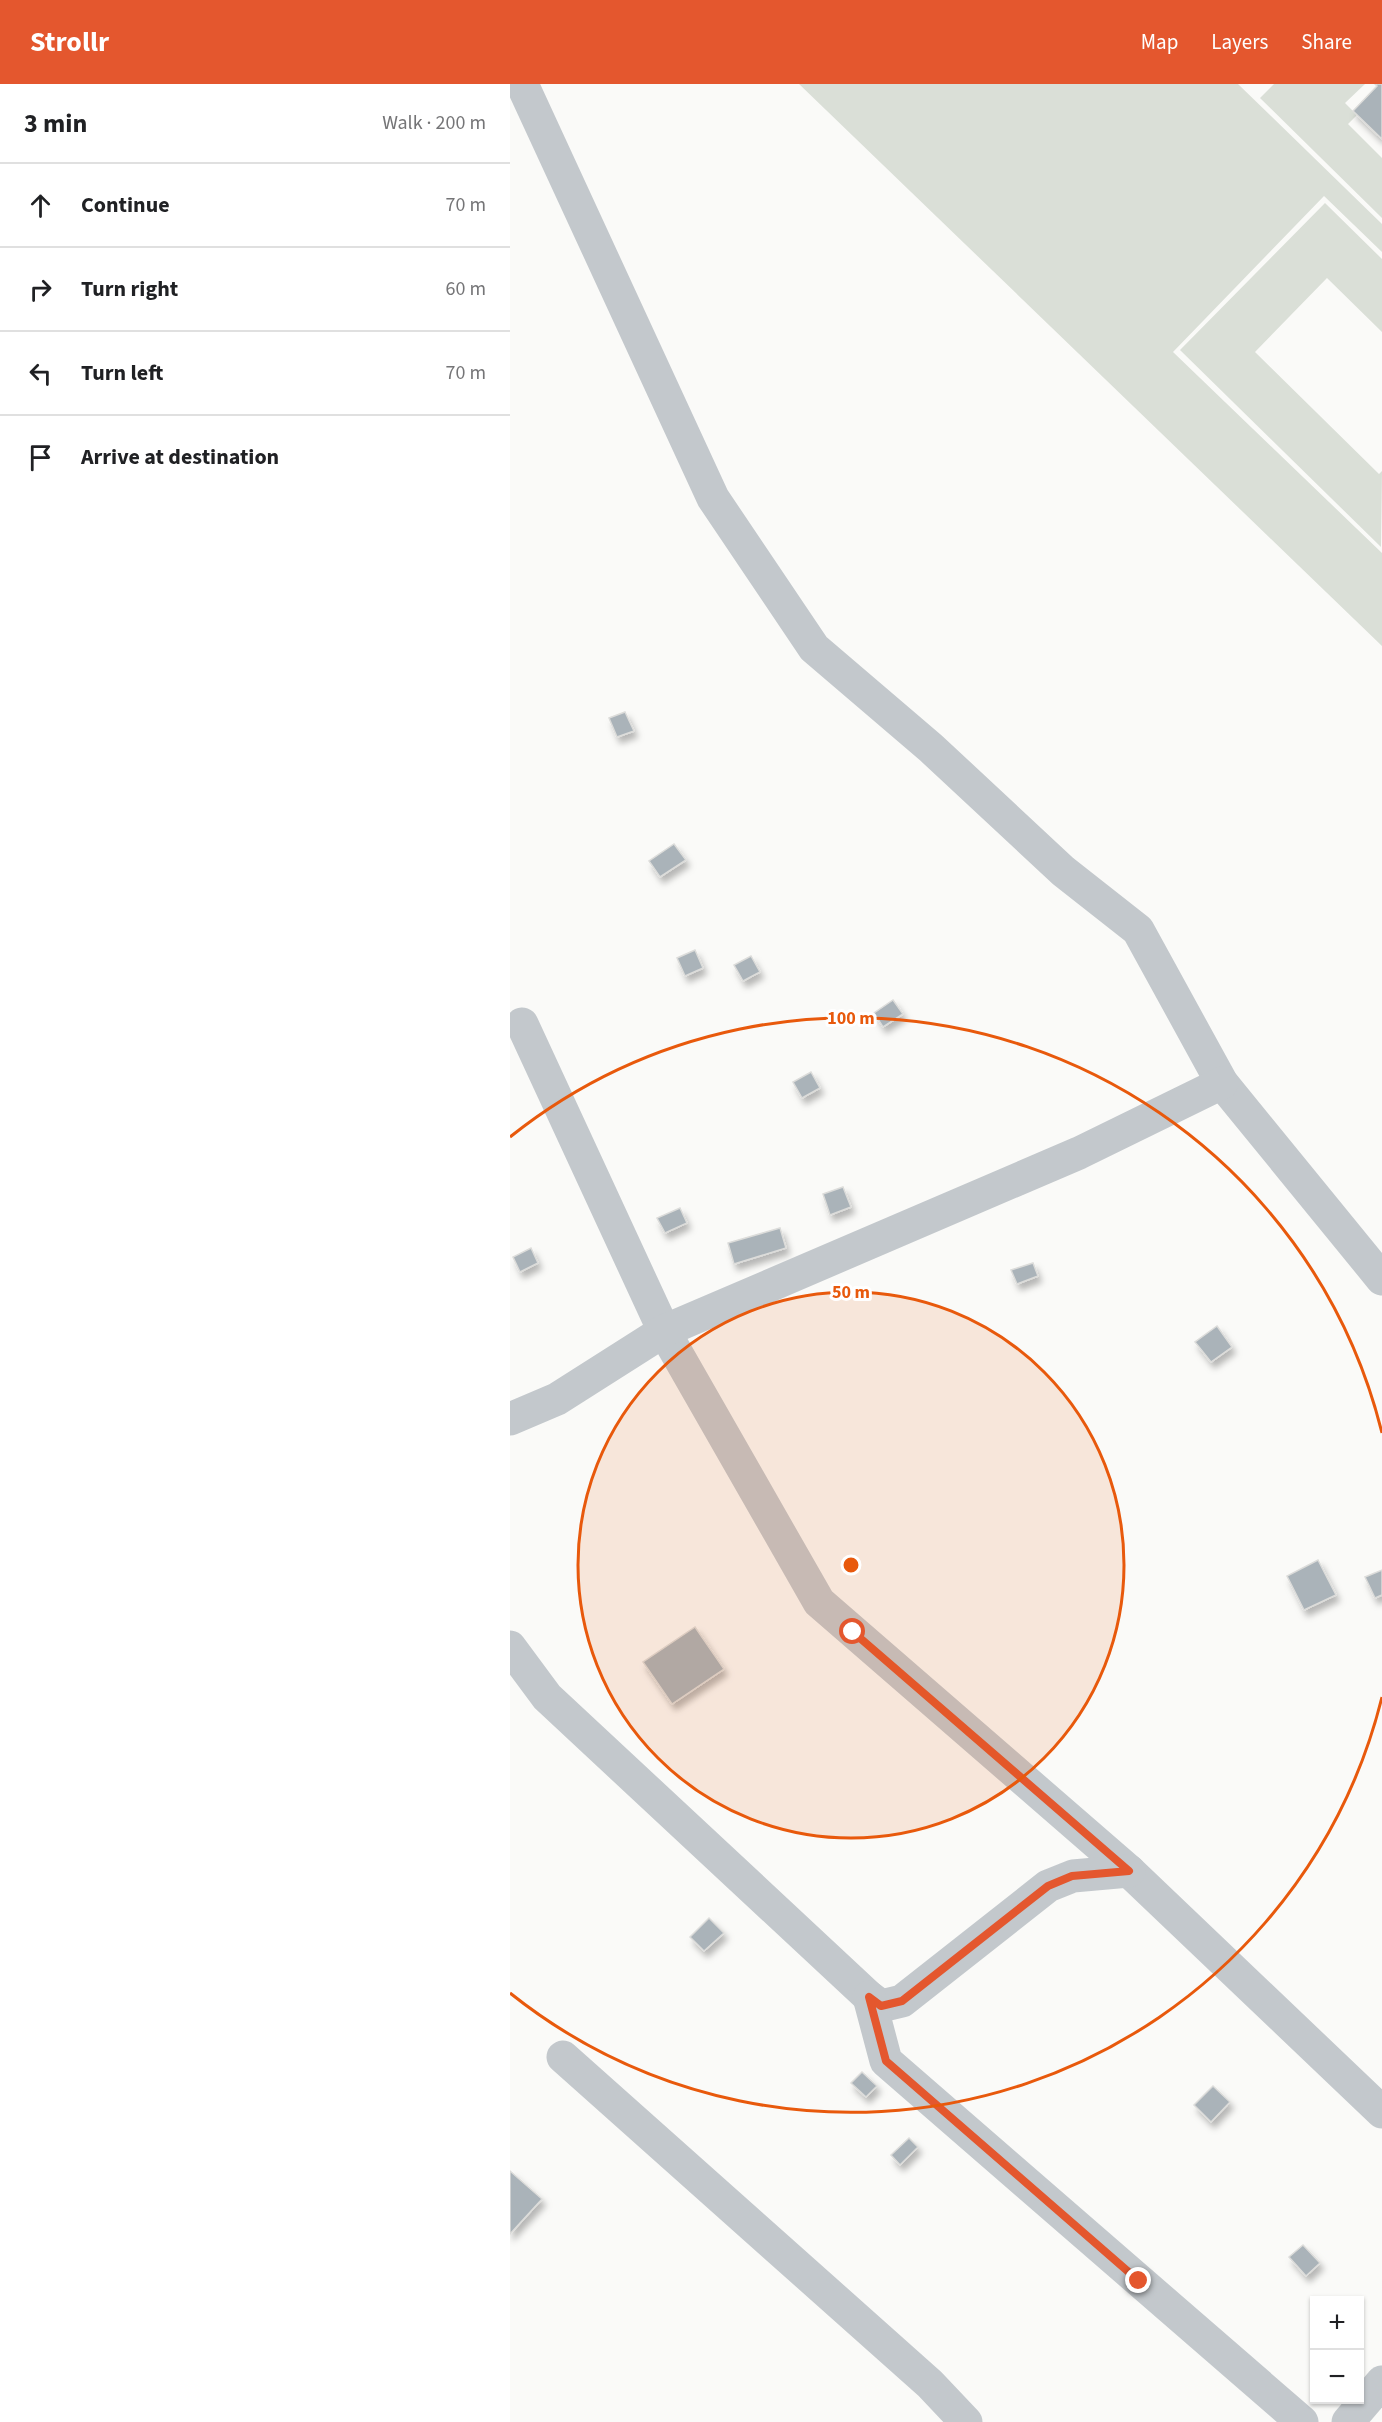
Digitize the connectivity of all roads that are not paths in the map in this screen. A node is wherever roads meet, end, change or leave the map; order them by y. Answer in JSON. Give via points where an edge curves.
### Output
{"nodes":[{"id":1,"x":522,"y":84,"type":"edge"},
{"id":2,"x":522,"y":1024,"type":"dead end"},
{"id":3,"x":1222,"y":1083,"type":"junction"},
{"id":4,"x":1382,"y":1279,"type":"edge"},
{"id":5,"x":664,"y":1331,"type":"junction"},
{"id":6,"x":510,"y":1419,"type":"edge"},
{"id":7,"x":510,"y":1647,"type":"edge"},
{"id":8,"x":1129,"y":1871,"type":"junction"},
{"id":9,"x":869,"y":1997,"type":"junction"},
{"id":10,"x":563,"y":2057,"type":"dead end"},
{"id":11,"x":1382,"y":2112,"type":"edge"},
{"id":12,"x":1382,"y":2382,"type":"edge"},
{"id":13,"x":966,"y":2422,"type":"edge"},
{"id":14,"x":1302,"y":2422,"type":"edge"},
{"id":15,"x":1348,"y":2422,"type":"edge"}],
"edges":[{"from":1,"to":3,"type":"street","via":[[713,498],[814,648],[931,748],[1063,871],[1138,930]]},
{"from":2,"to":5,"type":"street"},
{"from":3,"to":4,"type":"street"},
{"from":3,"to":5,"type":"street","via":[[1078,1153]]},
{"from":5,"to":6,"type":"street","via":[[557,1399]]},
{"from":5,"to":8,"type":"street","via":[[819,1602]]},
{"from":7,"to":9,"type":"street","via":[[547,1697]]},
{"from":8,"to":9,"type":"street","via":[[1072,1876],[1048,1886],[902,2001],[881,2006]]},
{"from":8,"to":11,"type":"street"},
{"from":9,"to":14,"type":"street","via":[[886,2061]]},
{"from":10,"to":13,"type":"street","via":[[930,2384]]},
{"from":12,"to":15,"type":"street"}]}
